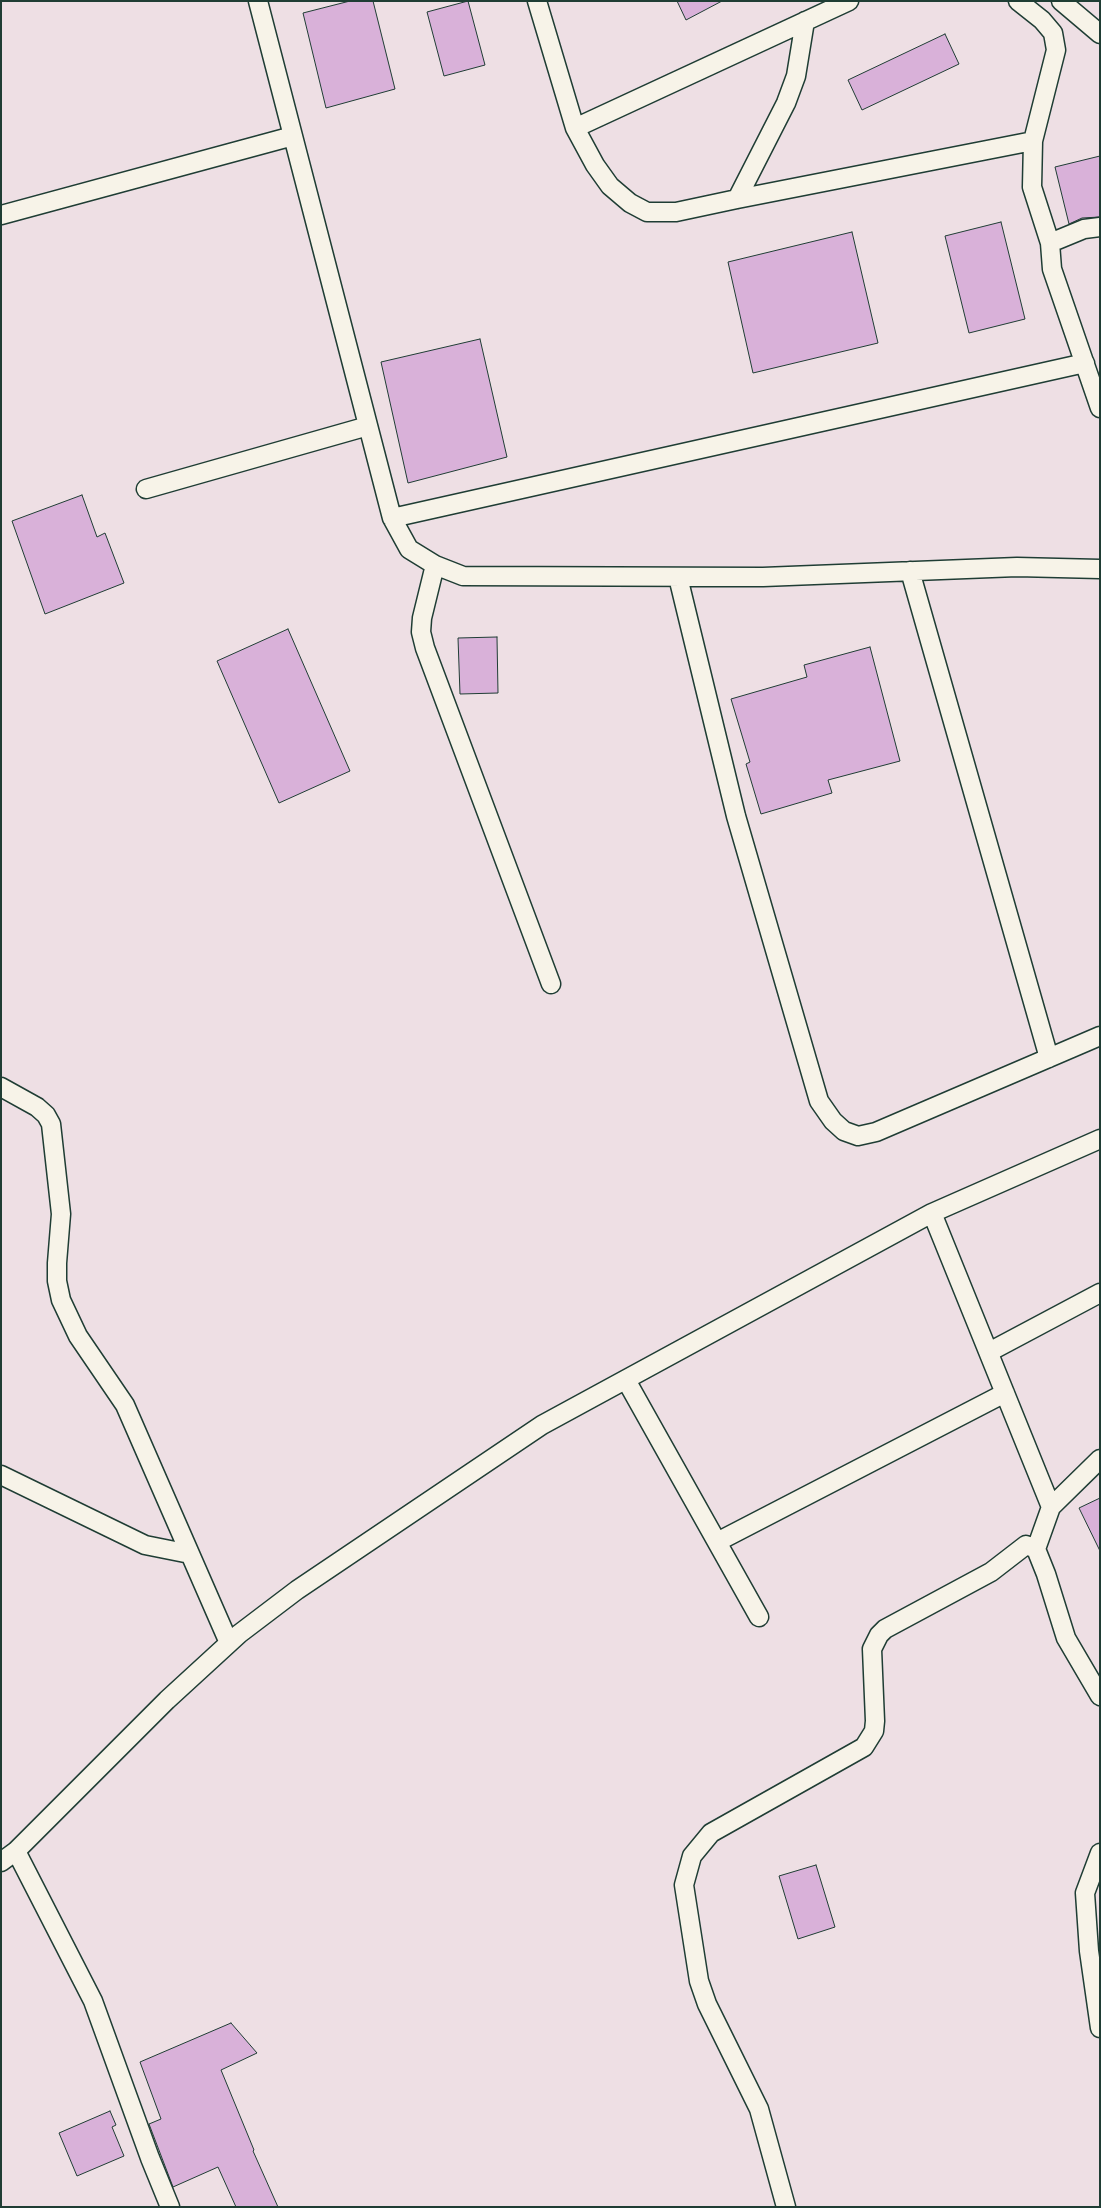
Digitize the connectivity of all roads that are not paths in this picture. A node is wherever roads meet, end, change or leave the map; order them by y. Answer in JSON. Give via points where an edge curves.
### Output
{"nodes":[{"id":1,"x":258,"y":1,"type":"edge"},
{"id":2,"x":537,"y":1,"type":"edge"},
{"id":3,"x":848,"y":1,"type":"edge"},
{"id":4,"x":1018,"y":1,"type":"edge"},
{"id":5,"x":1061,"y":1,"type":"edge"},
{"id":6,"x":805,"y":22,"type":"junction"},
{"id":7,"x":1100,"y":34,"type":"edge"},
{"id":8,"x":575,"y":128,"type":"junction"},
{"id":9,"x":293,"y":136,"type":"junction"},
{"id":10,"x":1033,"y":141,"type":"junction"},
{"id":11,"x":737,"y":199,"type":"junction"},
{"id":12,"x":1,"y":215,"type":"edge"},
{"id":13,"x":1100,"y":227,"type":"edge"},
{"id":14,"x":1050,"y":243,"type":"junction"},
{"id":15,"x":1085,"y":362,"type":"junction"},
{"id":16,"x":1100,"y":408,"type":"edge"},
{"id":17,"x":368,"y":426,"type":"junction"},
{"id":18,"x":146,"y":489,"type":"dead end"},
{"id":19,"x":392,"y":518,"type":"junction"},
{"id":20,"x":435,"y":565,"type":"junction"},
{"id":21,"x":1100,"y":569,"type":"edge"},
{"id":22,"x":910,"y":571,"type":"junction"},
{"id":23,"x":678,"y":577,"type":"junction"},
{"id":24,"x":551,"y":984,"type":"dead end"},
{"id":25,"x":1100,"y":1036,"type":"edge"},
{"id":26,"x":1049,"y":1058,"type":"junction"},
{"id":27,"x":1,"y":1087,"type":"edge"},
{"id":28,"x":1100,"y":1139,"type":"edge"},
{"id":29,"x":932,"y":1213,"type":"junction"},
{"id":30,"x":1100,"y":1293,"type":"edge"},
{"id":31,"x":989,"y":1352,"type":"junction"},
{"id":32,"x":626,"y":1380,"type":"junction"},
{"id":33,"x":1005,"y":1393,"type":"junction"},
{"id":34,"x":1100,"y":1459,"type":"edge"},
{"id":35,"x":1,"y":1475,"type":"edge"},
{"id":36,"x":1051,"y":1506,"type":"junction"},
{"id":37,"x":716,"y":1542,"type":"junction"},
{"id":38,"x":1036,"y":1549,"type":"junction"},
{"id":39,"x":190,"y":1554,"type":"junction"},
{"id":40,"x":758,"y":1617,"type":"dead end"},
{"id":41,"x":229,"y":1644,"type":"junction"},
{"id":42,"x":1100,"y":1696,"type":"edge"},
{"id":43,"x":16,"y":1851,"type":"junction"},
{"id":44,"x":1100,"y":1853,"type":"edge"},
{"id":45,"x":1,"y":1862,"type":"edge"},
{"id":46,"x":1100,"y":2028,"type":"edge"},
{"id":47,"x":170,"y":2207,"type":"edge"},
{"id":48,"x":786,"y":2207,"type":"edge"}],
"edges":[{"from":1,"to":9,"type":"street"},
{"from":2,"to":8,"type":"street"},
{"from":3,"to":6,"type":"street"},
{"from":4,"to":10,"type":"street","via":[[1053,33],[1056,50]]},
{"from":5,"to":7,"type":"street"},
{"from":6,"to":8,"type":"street"},
{"from":6,"to":11,"type":"street","via":[[796,76]]},
{"from":8,"to":11,"type":"street","via":[[610,186],[630,203],[648,212],[676,212]]},
{"from":9,"to":12,"type":"street"},
{"from":9,"to":17,"type":"street"},
{"from":10,"to":11,"type":"street"},
{"from":10,"to":14,"type":"street","via":[[1032,187]]},
{"from":13,"to":14,"type":"street","via":[[1084,229]]},
{"from":14,"to":15,"type":"street","via":[[1052,269]]},
{"from":15,"to":16,"type":"street"},
{"from":15,"to":19,"type":"street"},
{"from":17,"to":18,"type":"street"},
{"from":17,"to":19,"type":"street"},
{"from":19,"to":20,"type":"street","via":[[409,549]]},
{"from":20,"to":23,"type":"street","via":[[464,576]]},
{"from":20,"to":24,"type":"street","via":[[422,618],[425,648]]},
{"from":21,"to":22,"type":"street","via":[[1017,567]]},
{"from":22,"to":23,"type":"street"},
{"from":22,"to":26,"type":"street"},
{"from":23,"to":26,"type":"street","via":[[739,825],[819,1101],[833,1121],[858,1136],[876,1132]]},
{"from":25,"to":26,"type":"street"},
{"from":27,"to":39,"type":"street","via":[[38,1107],[51,1124],[61,1214],[57,1263],[61,1300],[78,1336],[125,1405]]},
{"from":28,"to":29,"type":"street"},
{"from":29,"to":31,"type":"street"},
{"from":29,"to":32,"type":"street"},
{"from":30,"to":31,"type":"street"},
{"from":31,"to":33,"type":"street"},
{"from":32,"to":37,"type":"street"},
{"from":32,"to":41,"type":"street","via":[[526,1436],[297,1590]]},
{"from":33,"to":36,"type":"street"},
{"from":33,"to":37,"type":"street"},
{"from":34,"to":36,"type":"street"},
{"from":35,"to":39,"type":"street","via":[[137,1542]]},
{"from":36,"to":38,"type":"street"},
{"from":37,"to":40,"type":"street"},
{"from":38,"to":42,"type":"street","via":[[1066,1638]]},
{"from":38,"to":48,"type":"street","via":[[1026,1545],[977,1580],[885,1629],[872,1649],[875,1721],[874,1731],[864,1747],[711,1834],[692,1856],[684,1885],[699,1981],[707,2004],[759,2109]]},
{"from":39,"to":41,"type":"street"},
{"from":41,"to":43,"type":"street"},
{"from":43,"to":45,"type":"street"},
{"from":43,"to":47,"type":"street","via":[[93,2001]]},
{"from":44,"to":46,"type":"street","via":[[1085,1893]]}]}
